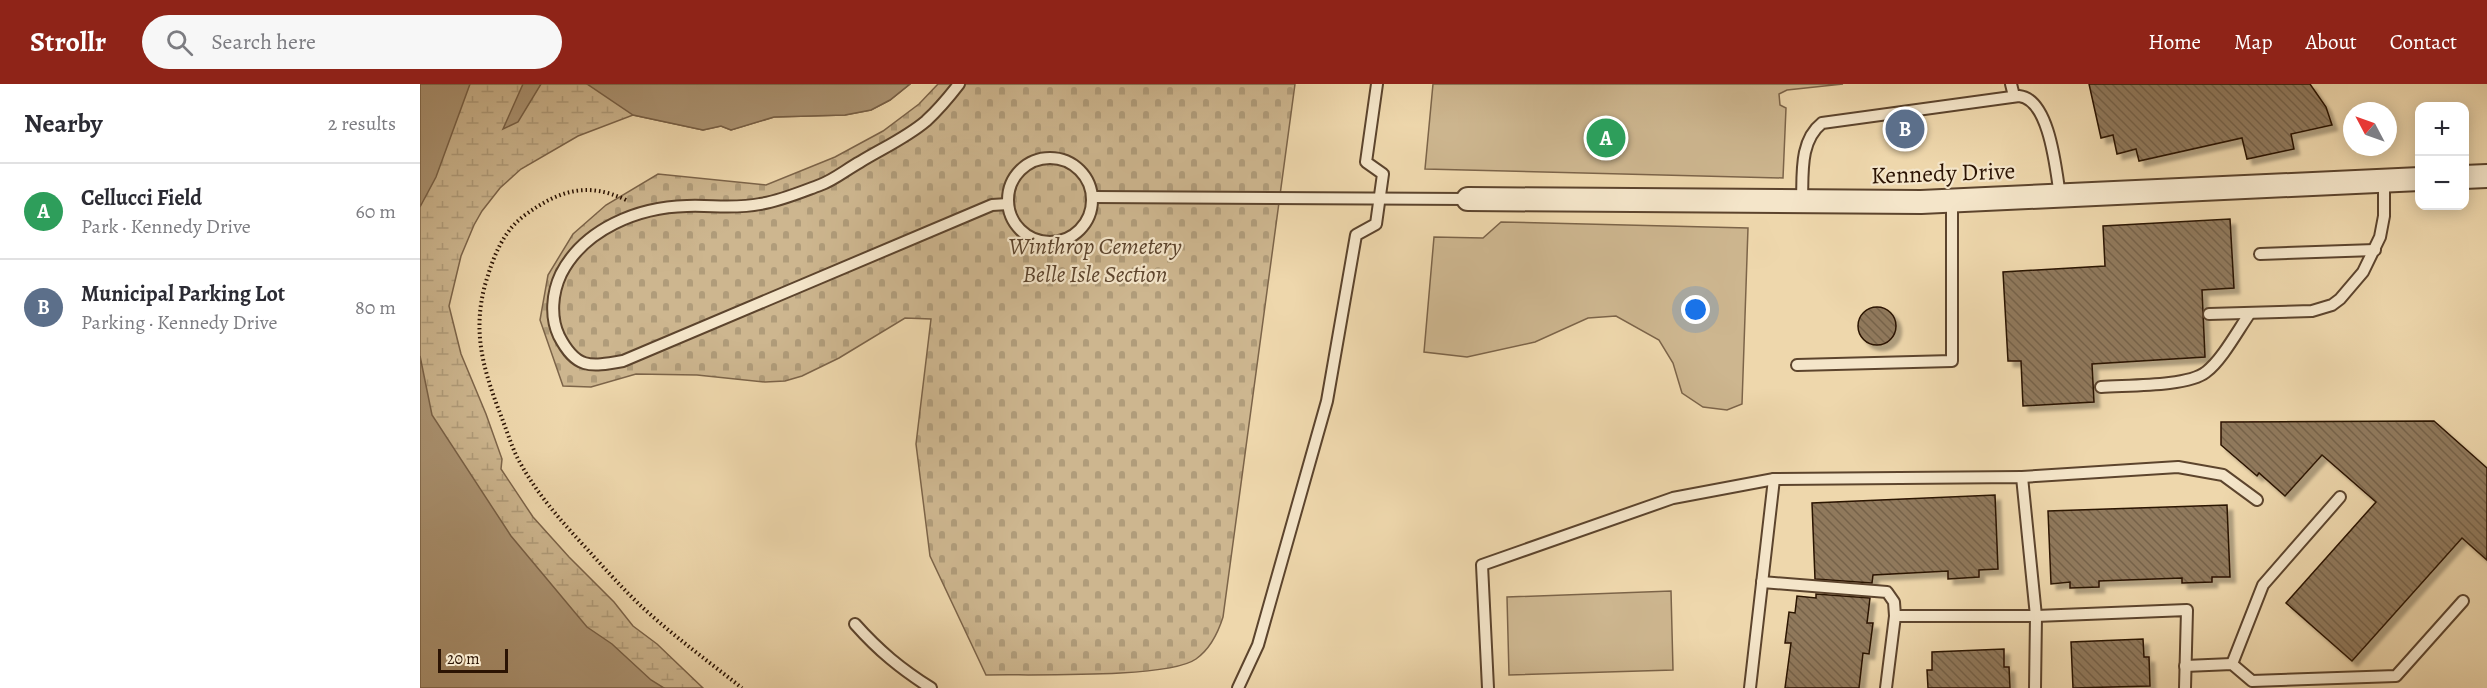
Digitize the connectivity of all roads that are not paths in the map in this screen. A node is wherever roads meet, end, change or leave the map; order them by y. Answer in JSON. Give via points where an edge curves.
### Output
{"nodes":[{"id":1,"x":959,"y":84,"type":"edge"},
{"id":2,"x":1377,"y":84,"type":"edge"},
{"id":3,"x":2011,"y":84,"type":"edge"},
{"id":4,"x":2014,"y":96,"type":"junction"},
{"id":5,"x":2487,"y":176,"type":"edge"},
{"id":6,"x":2469,"y":177,"type":"edge"},
{"id":7,"x":2415,"y":179,"type":"edge"},
{"id":8,"x":2384,"y":180,"type":"junction"},
{"id":9,"x":2060,"y":196,"type":"junction"},
{"id":10,"x":1093,"y":197,"type":"junction"},
{"id":11,"x":1380,"y":199,"type":"junction"},
{"id":12,"x":1468,"y":199,"type":"joint"},
{"id":13,"x":1952,"y":201,"type":"junction"},
{"id":14,"x":1802,"y":202,"type":"junction"},
{"id":15,"x":1008,"y":204,"type":"junction"},
{"id":16,"x":2375,"y":250,"type":"junction"},
{"id":17,"x":2260,"y":254,"type":"dead end"},
{"id":18,"x":2250,"y":313,"type":"junction"},
{"id":19,"x":2209,"y":314,"type":"dead end"},
{"id":20,"x":1797,"y":364,"type":"dead end"},
{"id":21,"x":2101,"y":387,"type":"dead end"},
{"id":22,"x":2022,"y":477,"type":"junction"},
{"id":23,"x":1773,"y":479,"type":"junction"},
{"id":24,"x":2340,"y":497,"type":"dead end"},
{"id":25,"x":2257,"y":500,"type":"dead end"},
{"id":26,"x":1762,"y":582,"type":"junction"},
{"id":27,"x":2463,"y":600,"type":"dead end"},
{"id":28,"x":1895,"y":616,"type":"junction"},
{"id":29,"x":2036,"y":616,"type":"junction"},
{"id":30,"x":855,"y":624,"type":"dead end"},
{"id":31,"x":2232,"y":664,"type":"junction"},
{"id":32,"x":2185,"y":666,"type":"junction"},
{"id":33,"x":931,"y":688,"type":"edge"},
{"id":34,"x":1238,"y":688,"type":"edge"},
{"id":35,"x":1488,"y":688,"type":"edge"},
{"id":36,"x":1750,"y":688,"type":"edge"},
{"id":37,"x":1886,"y":688,"type":"edge"},
{"id":38,"x":2035,"y":688,"type":"edge"},
{"id":39,"x":2186,"y":688,"type":"edge"}],
"edges":[{"from":1,"to":15,"type":"lane","via":[[925,122],[824,184],[759,204],[640,212],[597,232],[567,262],[559,278],[553,311],[556,330],[567,351],[578,361],[598,365],[623,361],[992,205]]},
{"from":2,"to":11,"type":"lane","via":[[1366,162],[1383,174]]},
{"from":3,"to":4,"type":"lane"},
{"from":4,"to":9,"type":"lane","via":[[2029,99],[2042,115]]},
{"from":4,"to":14,"type":"lane","via":[[1822,123],[1806,143]]},
{"from":5,"to":6,"type":"street"},
{"from":7,"to":8,"type":"street","name":"Kennedy Drive"},
{"from":8,"to":9,"type":"street","name":"Kennedy Drive"},
{"from":8,"to":16,"type":"lane","via":[[2383,226]]},
{"from":9,"to":13,"type":"street","name":"Kennedy Drive"},
{"from":10,"to":11,"type":"lane"},
{"from":10,"to":15,"type":"lane","via":[[1092,210],[1078,232],[1054,242],[1041,241],[1023,232],[1011,217]]},
{"from":10,"to":15,"type":"lane","via":[[1083,172],[1073,163],[1047,157],[1022,168],[1009,190]]},
{"from":11,"to":12,"type":"lane"},
{"from":11,"to":34,"type":"lane","via":[[1376,224],[1356,235],[1327,401],[1258,645]]},
{"from":12,"to":14,"type":"street","name":"Kennedy Drive"},
{"from":13,"to":14,"type":"street","name":"Kennedy Drive"},
{"from":13,"to":20,"type":"lane","via":[[1952,361]]},
{"from":16,"to":17,"type":"lane"},
{"from":16,"to":18,"type":"lane","via":[[2356,282],[2332,305],[2312,311]]},
{"from":18,"to":19,"type":"lane"},
{"from":18,"to":21,"type":"lane","via":[[2202,375],[2180,381]]},
{"from":22,"to":23,"type":"lane"},
{"from":22,"to":25,"type":"lane","via":[[2178,467],[2223,475]]},
{"from":22,"to":29,"type":"lane"},
{"from":23,"to":26,"type":"lane"},
{"from":23,"to":35,"type":"lane","via":[[1673,498],[1482,565]]},
{"from":24,"to":31,"type":"lane","via":[[2263,585]]},
{"from":26,"to":28,"type":"lane","via":[[1887,592],[1894,602]]},
{"from":26,"to":36,"type":"lane"},
{"from":27,"to":31,"type":"lane","via":[[2396,676],[2252,681]]},
{"from":28,"to":29,"type":"lane"},
{"from":28,"to":37,"type":"lane"},
{"from":29,"to":32,"type":"lane","via":[[2187,610]]},
{"from":29,"to":38,"type":"lane"},
{"from":30,"to":33,"type":"lane","via":[[881,652]]},
{"from":31,"to":32,"type":"lane"},
{"from":32,"to":39,"type":"lane"}]}
